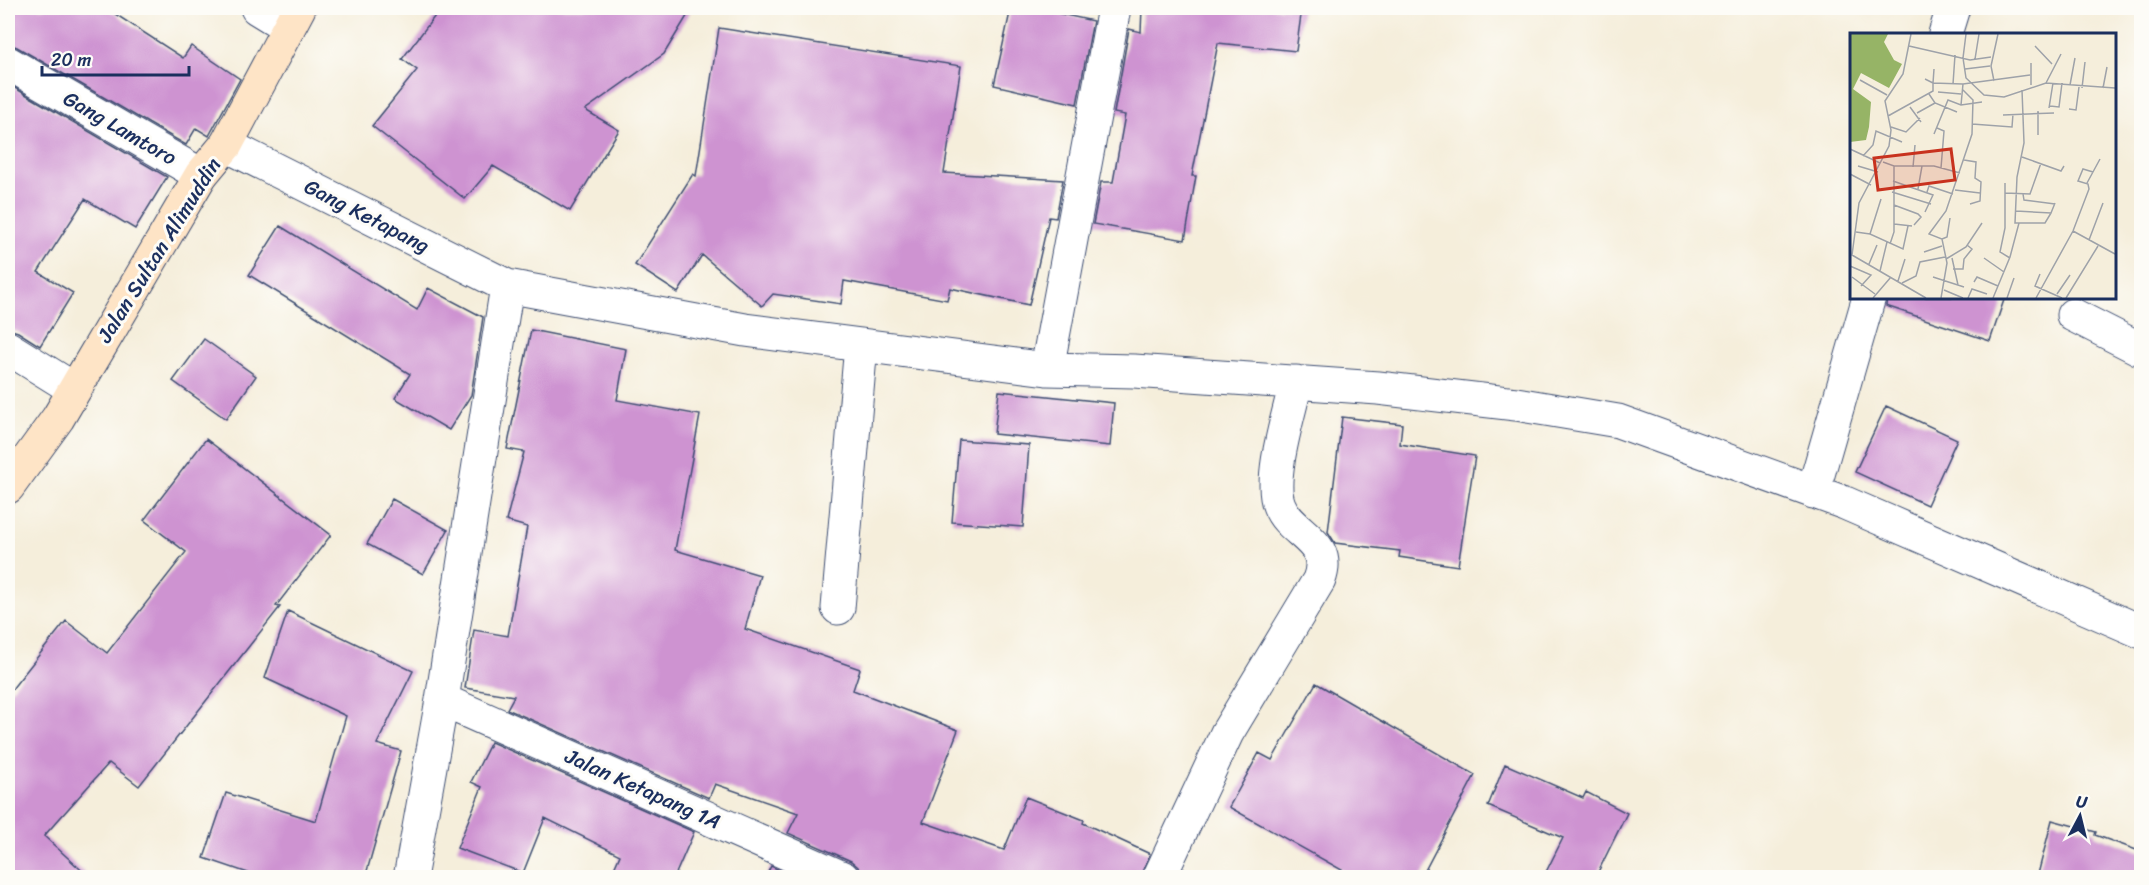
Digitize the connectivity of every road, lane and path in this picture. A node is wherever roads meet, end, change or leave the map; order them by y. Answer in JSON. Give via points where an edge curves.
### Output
{"nodes":[{"id":1,"x":257,"y":8,"type":"edge"},
{"id":2,"x":1114,"y":8,"type":"edge"},
{"id":3,"x":1953,"y":8,"type":"edge"},
{"id":4,"x":294,"y":17,"type":"edge"},
{"id":5,"x":1945,"y":33,"type":"edge"},
{"id":6,"x":8,"y":63,"type":"edge"},
{"id":7,"x":226,"y":145,"type":"junction"},
{"id":8,"x":201,"y":175,"type":"junction"},
{"id":9,"x":507,"y":286,"type":"junction"},
{"id":10,"x":1869,"y":298,"type":"edge"},
{"id":11,"x":2073,"y":315,"type":"dead end"},
{"id":12,"x":861,"y":345,"type":"junction"},
{"id":13,"x":8,"y":348,"type":"edge"},
{"id":14,"x":2142,"y":350,"type":"edge"},
{"id":15,"x":1047,"y":369,"type":"junction"},
{"id":16,"x":1296,"y":382,"type":"junction"},
{"id":17,"x":74,"y":389,"type":"junction"},
{"id":18,"x":8,"y":486,"type":"edge"},
{"id":19,"x":1813,"y":492,"type":"junction"},
{"id":20,"x":838,"y":608,"type":"dead end"},
{"id":21,"x":2142,"y":632,"type":"edge"},
{"id":22,"x":442,"y":700,"type":"junction"},
{"id":23,"x":410,"y":878,"type":"edge"},
{"id":24,"x":843,"y":878,"type":"edge"},
{"id":25,"x":1159,"y":878,"type":"edge"}],
"edges":[{"from":1,"to":4,"type":"street"},
{"from":2,"to":15,"type":"street"},
{"from":3,"to":5,"type":"street"},
{"from":4,"to":7,"type":"main road","name":"Jalan Sultan Alimuddin"},
{"from":6,"to":8,"type":"street","name":"Gang Lamtoro"},
{"from":7,"to":8,"type":"main road","name":"Jalan Sultan Alimuddin"},
{"from":7,"to":9,"type":"street","name":"Gang Ketapang"},
{"from":8,"to":17,"type":"main road","name":"Jalan Sultan Alimuddin"},
{"from":9,"to":12,"type":"street","name":"Gang Ketapang","via":[[745,330]]},
{"from":9,"to":22,"type":"street"},
{"from":10,"to":19,"type":"street"},
{"from":11,"to":14,"type":"street"},
{"from":12,"to":15,"type":"street","name":"Gang Ketapang"},
{"from":12,"to":20,"type":"street"},
{"from":13,"to":17,"type":"street"},
{"from":15,"to":16,"type":"street","name":"Gang Ketapang"},
{"from":16,"to":19,"type":"street","name":"Gang Ketapang","via":[[1516,404],[1618,421]]},
{"from":16,"to":25,"type":"street","via":[[1275,477],[1276,494],[1279,507],[1321,552],[1324,568],[1227,733]]},
{"from":17,"to":18,"type":"main road","name":"Jalan Sultan Alimuddin","via":[[58,418]]},
{"from":19,"to":21,"type":"street","name":"Gang Ketapang"},
{"from":22,"to":23,"type":"street"},
{"from":22,"to":24,"type":"street","name":"Jalan Ketapang 1A"}]}
